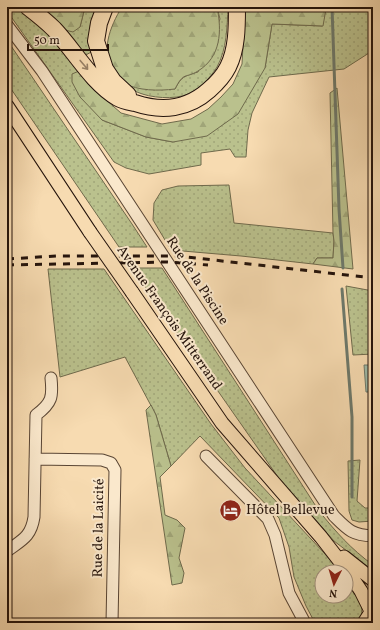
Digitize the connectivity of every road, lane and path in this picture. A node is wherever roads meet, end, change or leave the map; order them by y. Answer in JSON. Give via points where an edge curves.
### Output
{"nodes":[{"id":1,"x":28,"y":7,"type":"edge"},
{"id":2,"x":105,"y":7,"type":"edge"},
{"id":3,"x":236,"y":7,"type":"edge"},
{"id":4,"x":7,"y":25,"type":"edge"},
{"id":5,"x":7,"y":106,"type":"edge"},
{"id":6,"x":146,"y":107,"type":"junction"},
{"id":7,"x":51,"y":378,"type":"dead end"},
{"id":8,"x":206,"y":456,"type":"dead end"},
{"id":9,"x":35,"y":459,"type":"junction"},
{"id":10,"x":373,"y":536,"type":"edge"},
{"id":11,"x":321,"y":538,"type":"junction"},
{"id":12,"x":7,"y":552,"type":"edge"},
{"id":13,"x":373,"y":580,"type":"edge"},
{"id":14,"x":372,"y":610,"type":"edge"},
{"id":15,"x":112,"y":623,"type":"edge"},
{"id":16,"x":305,"y":623,"type":"edge"},
{"id":17,"x":364,"y":623,"type":"edge"}],
"edges":[{"from":1,"to":6,"type":"highway","one_way":true,"via":[[53,28],[106,89],[119,98]]},
{"from":2,"to":6,"type":"highway","via":[[96,41],[105,69],[124,92]]},
{"from":3,"to":6,"type":"highway","via":[[237,24],[233,53],[220,80],[201,97],[188,104],[173,108]]},
{"from":4,"to":10,"type":"street","name":"Rue de la Piscine","via":[[42,71],[334,516],[350,531],[362,536]]},
{"from":5,"to":11,"type":"main road","name":"Avenue François Mitterrand","bridge":true,"via":[[90,232],[222,423]]},
{"from":7,"to":9,"type":"street","via":[[50,402],[36,415]]},
{"from":8,"to":16,"type":"street","via":[[268,519],[275,535],[289,593]]},
{"from":9,"to":12,"type":"street","via":[[32,529]]},
{"from":9,"to":15,"type":"street","name":"Rue de la Laicité","via":[[102,460],[111,463],[115,470]]},
{"from":11,"to":13,"type":"main road","name":"Avenue François Mitterrand"},
{"from":11,"to":14,"type":"main road","name":"Avenue François Mitterrand","via":[[349,572]]},
{"from":14,"to":17,"type":"main road"}]}
